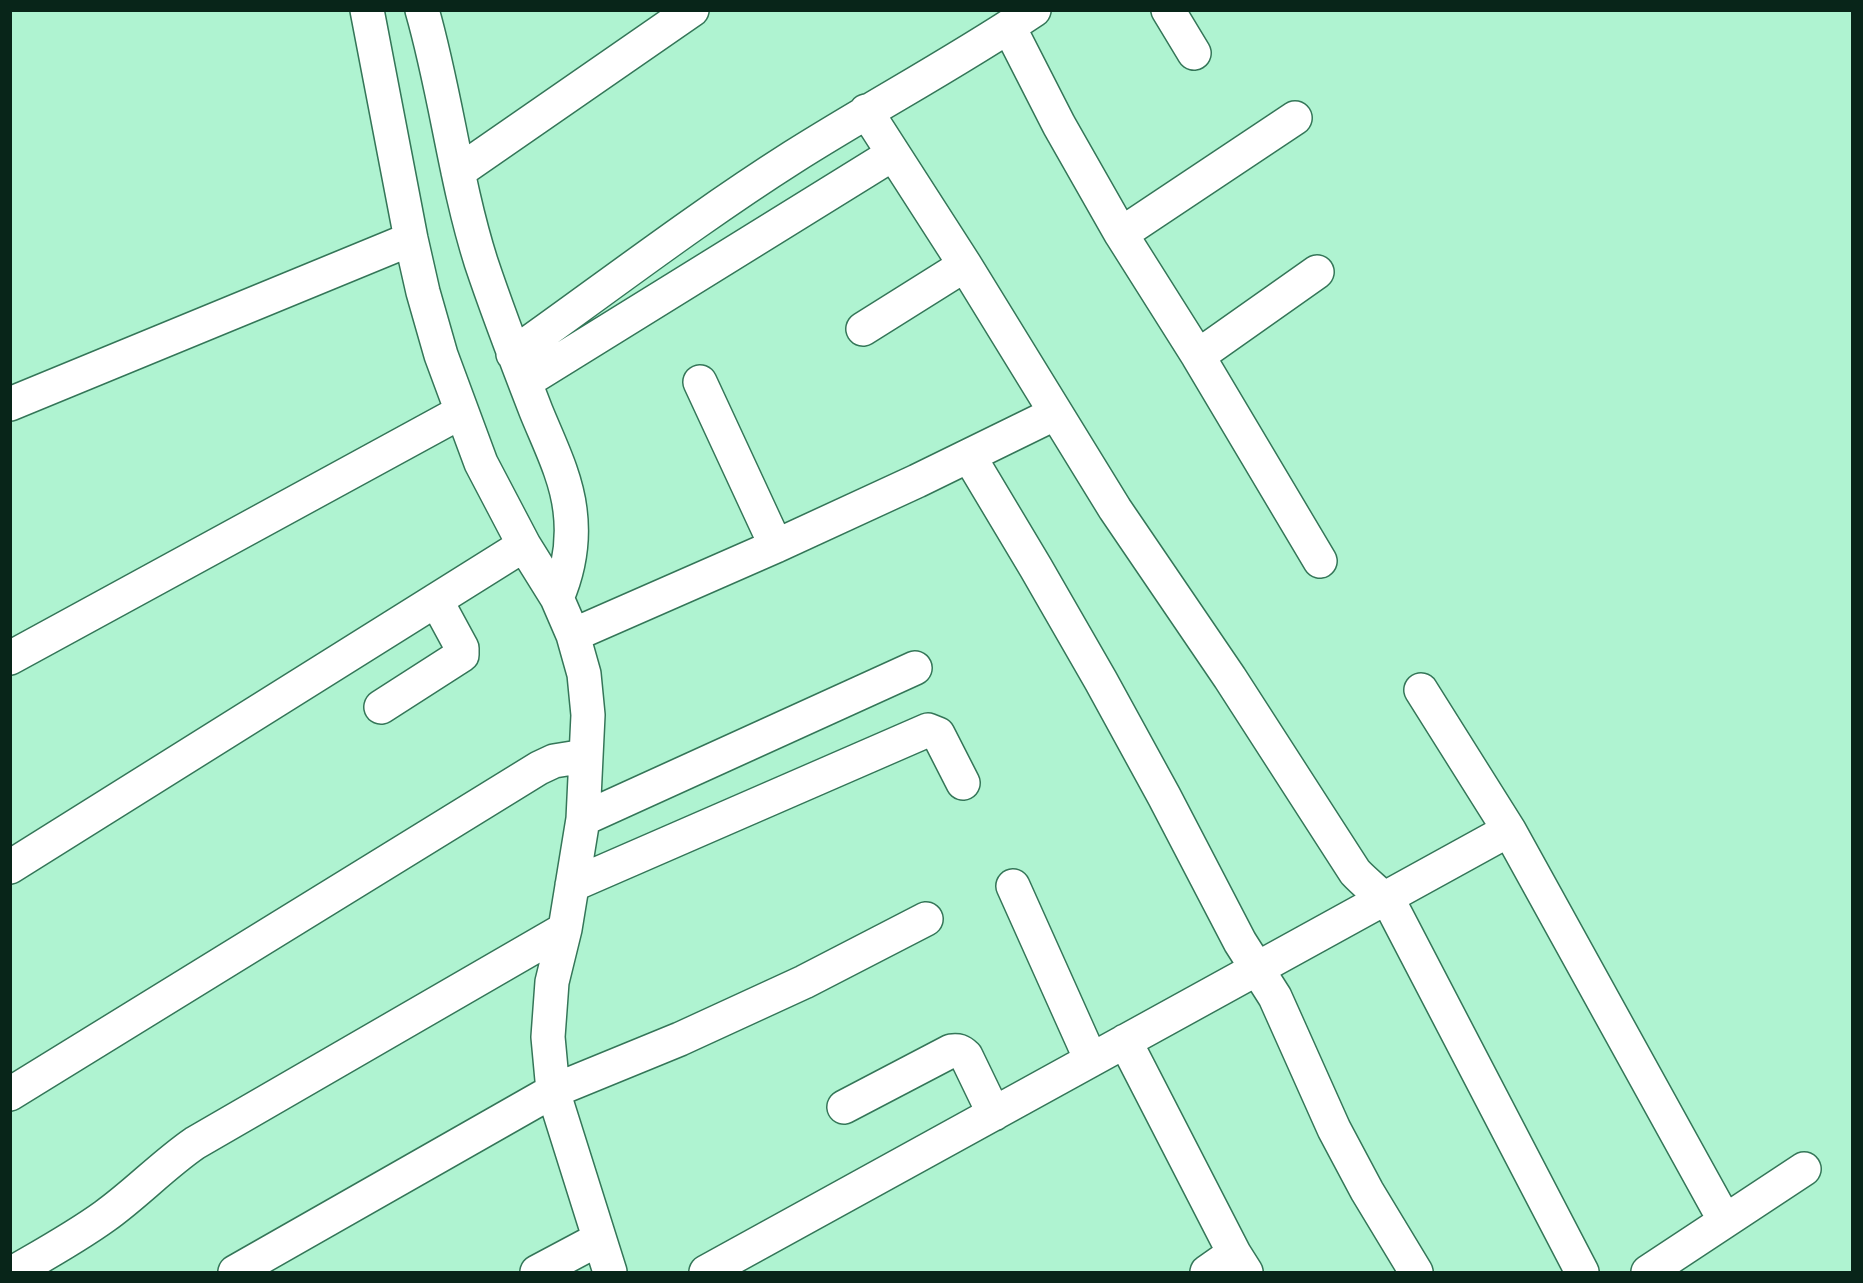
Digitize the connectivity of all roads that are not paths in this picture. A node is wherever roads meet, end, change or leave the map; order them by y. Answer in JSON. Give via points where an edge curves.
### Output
{"nodes":[{"id":1,"x":367,"y":10,"type":"edge"},
{"id":2,"x":422,"y":10,"type":"edge"},
{"id":3,"x":692,"y":10,"type":"edge"},
{"id":4,"x":1168,"y":10,"type":"edge"},
{"id":5,"x":1021,"y":19,"type":"edge"},
{"id":6,"x":1194,"y":53,"type":"dead end"},
{"id":7,"x":866,"y":111,"type":"junction"},
{"id":8,"x":1295,"y":118,"type":"dead end"},
{"id":9,"x":893,"y":154,"type":"junction"},
{"id":10,"x":458,"y":172,"type":"junction"},
{"id":11,"x":1121,"y":234,"type":"junction"},
{"id":12,"x":411,"y":239,"type":"junction"},
{"id":13,"x":965,"y":265,"type":"junction"},
{"id":14,"x":1317,"y":272,"type":"dead end"},
{"id":15,"x":863,"y":329,"type":"dead end"},
{"id":16,"x":1198,"y":356,"type":"junction"},
{"id":17,"x":519,"y":368,"type":"junction"},
{"id":18,"x":700,"y":382,"type":"dead end"},
{"id":19,"x":10,"y":404,"type":"edge"},
{"id":20,"x":461,"y":412,"type":"junction"},
{"id":21,"x":1056,"y":413,"type":"junction"},
{"id":22,"x":969,"y":456,"type":"junction"},
{"id":23,"x":524,"y":545,"type":"junction"},
{"id":24,"x":776,"y":546,"type":"junction"},
{"id":25,"x":1320,"y":561,"type":"dead end"},
{"id":26,"x":557,"y":598,"type":"junction"},
{"id":27,"x":436,"y":600,"type":"junction"},
{"id":28,"x":573,"y":635,"type":"junction"},
{"id":29,"x":10,"y":658,"type":"edge"},
{"id":30,"x":915,"y":668,"type":"dead end"},
{"id":31,"x":1421,"y":690,"type":"dead end"},
{"id":32,"x":381,"y":707,"type":"dead end"},
{"id":33,"x":585,"y":756,"type":"junction"},
{"id":34,"x":963,"y":783,"type":"dead end"},
{"id":35,"x":583,"y":819,"type":"junction"},
{"id":36,"x":1509,"y":830,"type":"junction"},
{"id":37,"x":10,"y":867,"type":"edge"},
{"id":38,"x":572,"y":885,"type":"junction"},
{"id":39,"x":1013,"y":886,"type":"dead end"},
{"id":40,"x":1385,"y":899,"type":"junction"},
{"id":41,"x":926,"y":920,"type":"dead end"},
{"id":42,"x":566,"y":929,"type":"junction"},
{"id":43,"x":1258,"y":968,"type":"junction"},
{"id":44,"x":1125,"y":1041,"type":"junction"},
{"id":45,"x":1091,"y":1060,"type":"junction"},
{"id":46,"x":553,"y":1091,"type":"junction"},
{"id":47,"x":10,"y":1094,"type":"edge"},
{"id":48,"x":844,"y":1107,"type":"dead end"},
{"id":49,"x":994,"y":1114,"type":"junction"},
{"id":50,"x":1804,"y":1169,"type":"dead end"},
{"id":51,"x":1725,"y":1221,"type":"junction"},
{"id":52,"x":600,"y":1239,"type":"junction"},
{"id":53,"x":1240,"y":1263,"type":"edge"},
{"id":54,"x":14,"y":1272,"type":"edge"},
{"id":55,"x":235,"y":1272,"type":"edge"},
{"id":56,"x":537,"y":1272,"type":"edge"},
{"id":57,"x":610,"y":1272,"type":"edge"},
{"id":58,"x":706,"y":1272,"type":"edge"},
{"id":59,"x":1207,"y":1272,"type":"edge"},
{"id":60,"x":1416,"y":1272,"type":"edge"},
{"id":61,"x":1582,"y":1272,"type":"edge"},
{"id":62,"x":1648,"y":1272,"type":"edge"}],
"edges":[{"from":1,"to":12,"type":"street"},
{"from":2,"to":10,"type":"street"},
{"from":3,"to":10,"type":"street"},
{"from":4,"to":6,"type":"street"},
{"from":5,"to":7,"type":"street"},
{"from":5,"to":11,"type":"street","via":[[1059,125]]},
{"from":7,"to":9,"type":"street"},
{"from":7,"to":17,"type":"street","via":[[718,207]]},
{"from":8,"to":11,"type":"street"},
{"from":9,"to":13,"type":"street"},
{"from":9,"to":17,"type":"street"},
{"from":10,"to":17,"type":"street","via":[[481,260]]},
{"from":11,"to":16,"type":"street"},
{"from":12,"to":19,"type":"street"},
{"from":12,"to":20,"type":"street","via":[[441,355]]},
{"from":13,"to":15,"type":"street"},
{"from":13,"to":21,"type":"street"},
{"from":14,"to":16,"type":"street"},
{"from":16,"to":25,"type":"street"},
{"from":17,"to":26,"type":"street","via":[[562,475],[570,509],[572,544],[566,578]]},
{"from":18,"to":24,"type":"street"},
{"from":20,"to":23,"type":"street","via":[[481,464]]},
{"from":20,"to":29,"type":"street"},
{"from":21,"to":22,"type":"street"},
{"from":21,"to":40,"type":"street","via":[[1355,872]]},
{"from":22,"to":24,"type":"street"},
{"from":22,"to":43,"type":"street","via":[[1101,681],[1240,942]]},
{"from":23,"to":26,"type":"street"},
{"from":23,"to":27,"type":"street"},
{"from":24,"to":28,"type":"street"},
{"from":26,"to":28,"type":"street"},
{"from":27,"to":32,"type":"street","via":[[462,655]]},
{"from":27,"to":37,"type":"street"},
{"from":28,"to":33,"type":"street","via":[[584,674],[588,715]]},
{"from":30,"to":35,"type":"street"},
{"from":31,"to":36,"type":"street"},
{"from":33,"to":35,"type":"street"},
{"from":33,"to":47,"type":"street","via":[[554,761],[532,771]]},
{"from":34,"to":38,"type":"street","via":[[938,734],[928,730]]},
{"from":35,"to":38,"type":"street"},
{"from":36,"to":40,"type":"street"},
{"from":36,"to":51,"type":"street"},
{"from":38,"to":42,"type":"street"},
{"from":39,"to":45,"type":"street"},
{"from":40,"to":43,"type":"street"},
{"from":40,"to":61,"type":"street"},
{"from":41,"to":46,"type":"street","via":[[763,1001]]},
{"from":42,"to":46,"type":"street","via":[[552,982],[548,1037]]},
{"from":42,"to":54,"type":"street","via":[[195,1143],[104,1216]]},
{"from":43,"to":44,"type":"street"},
{"from":43,"to":60,"type":"street","via":[[1334,1129]]},
{"from":44,"to":45,"type":"street"},
{"from":44,"to":53,"type":"street"},
{"from":45,"to":49,"type":"street"},
{"from":46,"to":52,"type":"street"},
{"from":46,"to":55,"type":"street"},
{"from":48,"to":49,"type":"street","via":[[957,1050],[966,1056]]},
{"from":49,"to":58,"type":"street"},
{"from":50,"to":51,"type":"street"},
{"from":51,"to":62,"type":"street"},
{"from":52,"to":56,"type":"street"},
{"from":52,"to":57,"type":"street"},
{"from":53,"to":59,"type":"street"}]}
